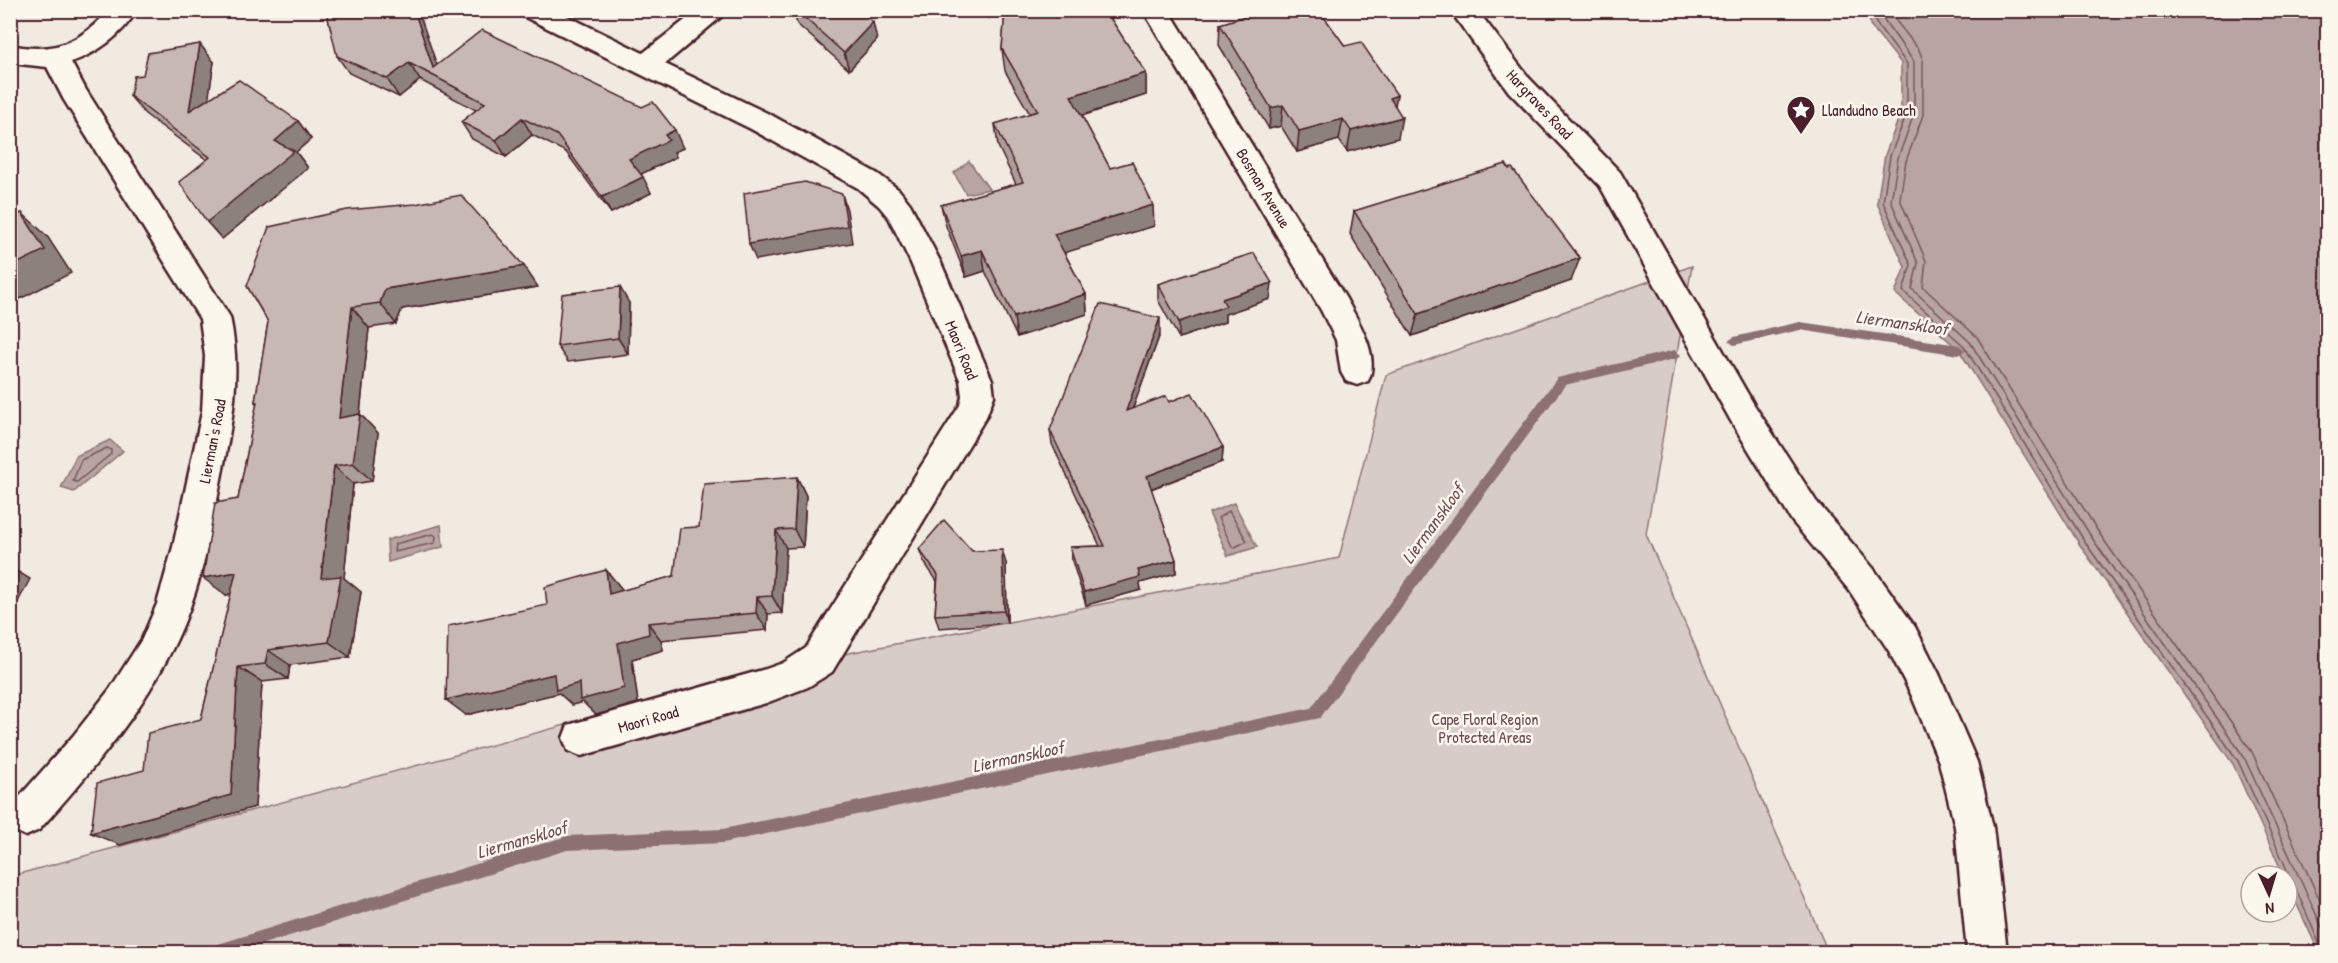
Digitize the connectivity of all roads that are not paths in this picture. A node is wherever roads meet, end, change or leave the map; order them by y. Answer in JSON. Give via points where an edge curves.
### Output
{"nodes":[{"id":1,"x":124,"y":10,"type":"edge"},
{"id":2,"x":532,"y":10,"type":"edge"},
{"id":3,"x":716,"y":10,"type":"edge"},
{"id":4,"x":1156,"y":10,"type":"edge"},
{"id":5,"x":1463,"y":10,"type":"edge"},
{"id":6,"x":10,"y":54,"type":"edge"},
{"id":7,"x":56,"y":58,"type":"junction"},
{"id":8,"x":645,"y":66,"type":"junction"},
{"id":9,"x":1357,"y":372,"type":"dead end"},
{"id":10,"x":581,"y":738,"type":"dead end"},
{"id":11,"x":26,"y":817,"type":"dead end"},
{"id":12,"x":1988,"y":952,"type":"edge"}],
"edges":[{"from":1,"to":7,"type":"street","via":[[102,36]]},
{"from":2,"to":8,"type":"street","name":"Maori Road"},
{"from":3,"to":8,"type":"street"},
{"from":4,"to":9,"type":"street","name":"Bosman Avenue","via":[[1334,305],[1351,340]]},
{"from":5,"to":12,"type":"street","name":"Hargraves Road","via":[[1519,85],[1593,159],[1804,511],[1873,596],[1902,639],[1958,762],[1974,827]]},
{"from":6,"to":7,"type":"street","via":[[30,60]]},
{"from":7,"to":11,"type":"street","name":"Lierman's Road","via":[[215,317],[222,344],[223,377],[188,562],[167,624],[133,688]]},
{"from":8,"to":10,"type":"street","name":"Maori Road","via":[[832,160],[889,198],[926,263],[976,380],[978,396],[975,408],[819,660],[798,674],[737,694]]}]}
